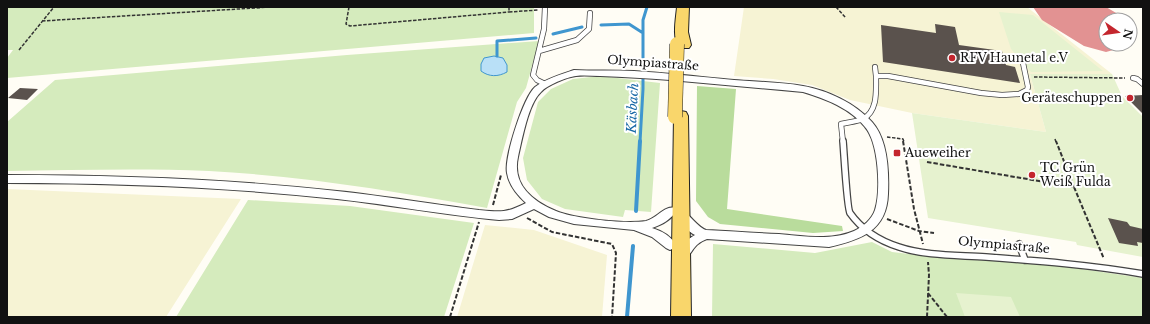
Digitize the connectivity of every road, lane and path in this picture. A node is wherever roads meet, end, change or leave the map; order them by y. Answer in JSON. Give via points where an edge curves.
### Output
{"nodes":[{"id":1,"x":54,"y":7,"type":"edge"},
{"id":2,"x":272,"y":7,"type":"edge"},
{"id":3,"x":349,"y":7,"type":"edge"},
{"id":4,"x":509,"y":7,"type":"edge"},
{"id":5,"x":683,"y":7,"type":"edge"},
{"id":6,"x":836,"y":7,"type":"edge"},
{"id":7,"x":545,"y":8,"type":"edge"},
{"id":8,"x":509,"y":12,"type":"junction"},
{"id":9,"x":590,"y":13,"type":"dead end"},
{"id":10,"x":846,"y":18,"type":"dead end"},
{"id":11,"x":42,"y":21,"type":"junction"},
{"id":12,"x":19,"y":50,"type":"dead end"},
{"id":13,"x":539,"y":51,"type":"junction"},
{"id":14,"x":1023,"y":63,"type":"dead end"},
{"id":15,"x":875,"y":67,"type":"dead end"},
{"id":16,"x":878,"y":76,"type":"junction"},
{"id":17,"x":1026,"y":76,"type":"junction"},
{"id":18,"x":1133,"y":78,"type":"joint"},
{"id":19,"x":546,"y":84,"type":"junction"},
{"id":20,"x":1143,"y":84,"type":"edge"},
{"id":21,"x":863,"y":119,"type":"junction"},
{"id":22,"x":887,"y":137,"type":"dead end"},
{"id":23,"x":1055,"y":139,"type":"dead end"},
{"id":24,"x":927,"y":162,"type":"dead end"},
{"id":25,"x":503,"y":168,"type":"dead end"},
{"id":26,"x":7,"y":179,"type":"edge"},
{"id":27,"x":1074,"y":187,"type":"junction"},
{"id":28,"x":533,"y":205,"type":"junction"},
{"id":29,"x":676,"y":212,"type":"junction"},
{"id":30,"x":520,"y":213,"type":"junction"},
{"id":31,"x":486,"y":214,"type":"junction"},
{"id":32,"x":889,"y":220,"type":"dead end"},
{"id":33,"x":622,"y":225,"type":"junction"},
{"id":34,"x":866,"y":230,"type":"junction"},
{"id":35,"x":919,"y":231,"type":"junction"},
{"id":36,"x":934,"y":233,"type":"dead end"},
{"id":37,"x":705,"y":234,"type":"junction"},
{"id":38,"x":1019,"y":244,"type":"dead end"},
{"id":39,"x":675,"y":251,"type":"junction"},
{"id":40,"x":925,"y":252,"type":"junction"},
{"id":41,"x":1025,"y":260,"type":"junction"},
{"id":42,"x":1107,"y":268,"type":"junction"},
{"id":43,"x":1143,"y":274,"type":"edge"},
{"id":44,"x":928,"y":294,"type":"junction"},
{"id":45,"x":450,"y":317,"type":"edge"},
{"id":46,"x":612,"y":317,"type":"edge"},
{"id":47,"x":671,"y":317,"type":"edge"},
{"id":48,"x":681,"y":317,"type":"edge"},
{"id":49,"x":927,"y":317,"type":"edge"},
{"id":50,"x":947,"y":317,"type":"edge"}],
"edges":[{"from":1,"to":11,"type":"path"},
{"from":2,"to":11,"type":"path"},
{"from":3,"to":8,"type":"path","via":[[346,24],[350,26]]},
{"from":4,"to":8,"type":"path"},
{"from":5,"to":29,"type":"main road","bridge":true},
{"from":6,"to":10,"type":"path"},
{"from":7,"to":8,"type":"path"},
{"from":7,"to":13,"type":"lane"},
{"from":9,"to":13,"type":"lane","via":[[589,29],[577,40]]},
{"from":11,"to":12,"type":"path"},
{"from":13,"to":19,"type":"lane","via":[[533,75]]},
{"from":14,"to":17,"type":"lane"},
{"from":15,"to":16,"type":"lane"},
{"from":16,"to":17,"type":"lane","via":[[1010,95],[1025,92],[1028,88]]},
{"from":16,"to":21,"type":"lane","via":[[872,111]]},
{"from":17,"to":18,"type":"path"},
{"from":18,"to":20,"type":"lane"},
{"from":19,"to":21,"type":"street","name":"Olympiastraße","via":[[574,73],[634,74],[803,89],[844,104]]},
{"from":19,"to":28,"type":"street","name":"Olympiastraße","via":[[537,90],[528,104],[511,167],[511,174],[518,189]]},
{"from":21,"to":34,"type":"street","name":"Olympiastraße","via":[[870,126],[878,142],[885,191],[878,217]]},
{"from":21,"to":34,"type":"lane","via":[[841,124],[849,212]]},
{"from":22,"to":35,"type":"path","via":[[903,139]]},
{"from":23,"to":27,"type":"path"},
{"from":24,"to":27,"type":"path"},
{"from":25,"to":31,"type":"path"},
{"from":26,"to":31,"type":"street","via":[[89,178],[178,182],[336,195]]},
{"from":27,"to":42,"type":"path"},
{"from":28,"to":30,"type":"street"},
{"from":28,"to":33,"type":"street","name":"Olympiastraße","via":[[548,213],[578,222]]},
{"from":29,"to":33,"type":"street","name":"Olympiastraße","via":[[654,223]]},
{"from":29,"to":37,"type":"street","via":[[695,230]]},
{"from":29,"to":39,"type":"main road"},
{"from":30,"to":31,"type":"street"},
{"from":30,"to":46,"type":"path","via":[[552,232],[610,243],[614,246],[616,253]]},
{"from":31,"to":45,"type":"path"},
{"from":32,"to":35,"type":"path"},
{"from":33,"to":39,"type":"street","name":"Olympiastraße","via":[[657,233]]},
{"from":34,"to":37,"type":"street","name":"Olympiastraße","via":[[829,242]]},
{"from":34,"to":40,"type":"lane","name":"Olympiastraße","via":[[901,248]]},
{"from":35,"to":36,"type":"path"},
{"from":35,"to":40,"type":"path"},
{"from":37,"to":39,"type":"street"},
{"from":38,"to":41,"type":"lane"},
{"from":39,"to":47,"type":"main road"},
{"from":39,"to":48,"type":"main road"},
{"from":40,"to":41,"type":"lane","name":"Olympiastraße"},
{"from":40,"to":44,"type":"path","via":[[929,270]]},
{"from":41,"to":42,"type":"lane","name":"Olympiastraße"},
{"from":42,"to":43,"type":"lane","name":"Olympiastraße"},
{"from":44,"to":49,"type":"path"},
{"from":44,"to":50,"type":"path"}]}
